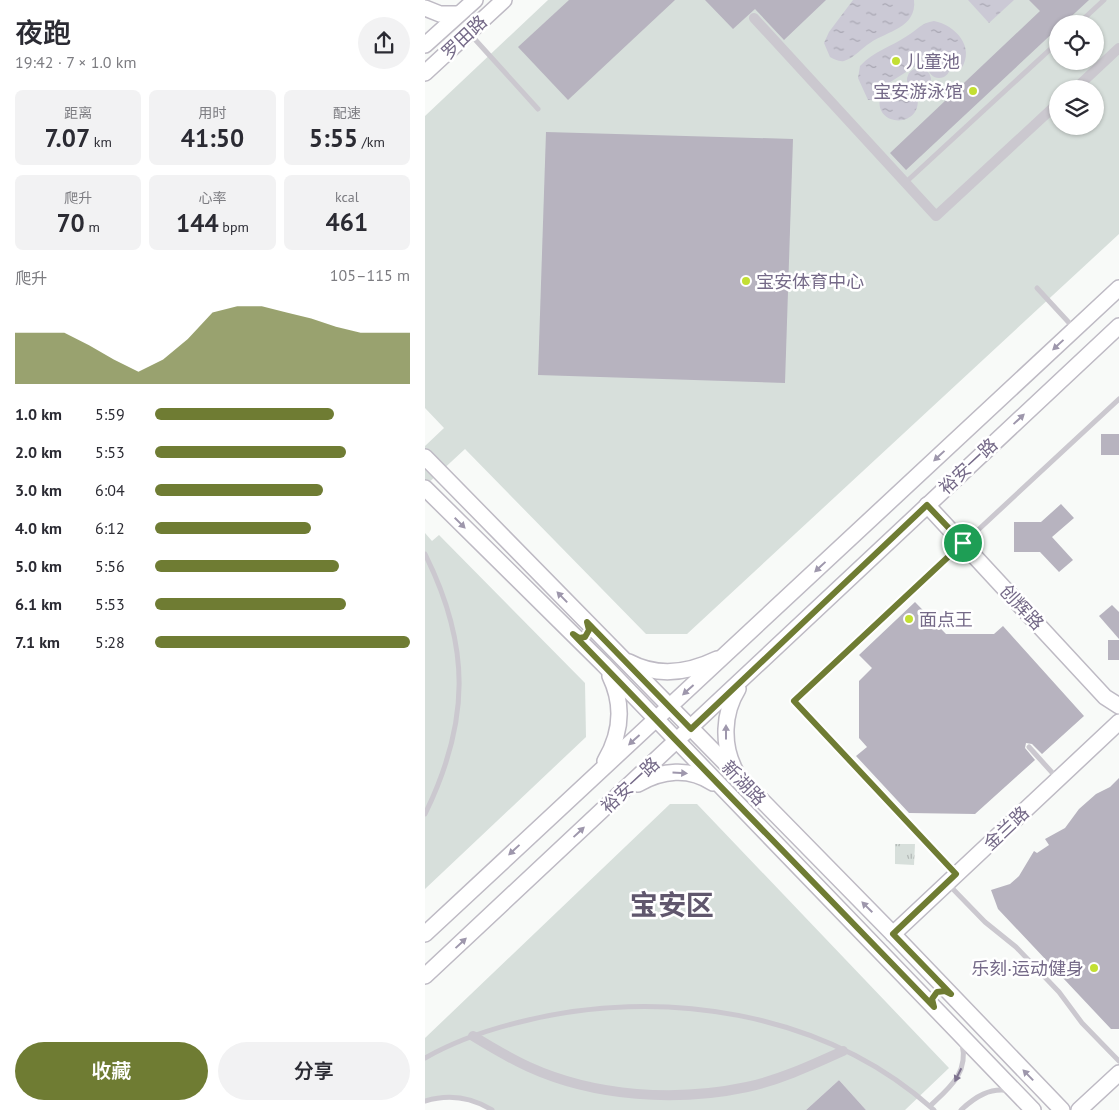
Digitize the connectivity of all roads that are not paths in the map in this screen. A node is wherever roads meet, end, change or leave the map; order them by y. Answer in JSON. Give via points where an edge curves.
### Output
{"nodes":[{"id":1,"x":475,"y":0,"type":"edge"},
{"id":2,"x":504,"y":0,"type":"edge"},
{"id":3,"x":1104,"y":0,"type":"edge"},
{"id":4,"x":425,"y":8,"type":"edge"},
{"id":5,"x":459,"y":14,"type":"junction"},
{"id":6,"x":1088,"y":15,"type":"edge"},
{"id":7,"x":754,"y":18,"type":"dead end"},
{"id":8,"x":469,"y":32,"type":"junction"},
{"id":9,"x":429,"y":42,"type":"edge"},
{"id":10,"x":1119,"y":48,"type":"edge"},
{"id":11,"x":1049,"y":50,"type":"edge"},
{"id":12,"x":425,"y":73,"type":"edge"},
{"id":13,"x":1085,"y":80,"type":"edge"},
{"id":14,"x":538,"y":110,"type":"dead end"},
{"id":15,"x":1049,"y":111,"type":"edge"},
{"id":16,"x":905,"y":183,"type":"junction"},
{"id":17,"x":1037,"y":288,"type":"dead end"},
{"id":18,"x":1119,"y":288,"type":"edge"},
{"id":19,"x":1119,"y":326,"type":"edge"},
{"id":20,"x":1075,"y":330,"type":"junction"},
{"id":21,"x":1119,"y":399,"type":"edge"},
{"id":22,"x":425,"y":457,"type":"edge"},
{"id":23,"x":425,"y":488,"type":"edge"},
{"id":24,"x":927,"y":505,"type":"junction"},
{"id":25,"x":963,"y":543,"type":"junction"},
{"id":26,"x":425,"y":554,"type":"edge"},
{"id":27,"x":587,"y":622,"type":"junction"},
{"id":28,"x":573,"y":634,"type":"junction"},
{"id":29,"x":615,"y":651,"type":"junction"},
{"id":30,"x":729,"y":652,"type":"junction"},
{"id":31,"x":603,"y":664,"type":"junction"},
{"id":32,"x":752,"y":671,"type":"junction"},
{"id":33,"x":1119,"y":706,"type":"edge"},
{"id":34,"x":669,"y":707,"type":"junction"},
{"id":35,"x":656,"y":719,"type":"junction"},
{"id":36,"x":1119,"y":722,"type":"edge"},
{"id":37,"x":691,"y":729,"type":"junction"},
{"id":38,"x":677,"y":741,"type":"junction"},
{"id":39,"x":1029,"y":747,"type":"dead end"},
{"id":40,"x":600,"y":770,"type":"junction"},
{"id":41,"x":739,"y":778,"type":"junction"},
{"id":42,"x":1059,"y":779,"type":"junction"},
{"id":43,"x":725,"y":791,"type":"junction"},
{"id":44,"x":619,"y":794,"type":"junction"},
{"id":45,"x":425,"y":814,"type":"edge"},
{"id":46,"x":952,"y":879,"type":"junction"},
{"id":47,"x":425,"y":934,"type":"edge"},
{"id":48,"x":893,"y":934,"type":"junction"},
{"id":49,"x":425,"y":976,"type":"edge"},
{"id":50,"x":951,"y":994,"type":"junction"},
{"id":51,"x":934,"y":1007,"type":"junction"},
{"id":52,"x":959,"y":1034,"type":"junction"},
{"id":53,"x":473,"y":1036,"type":"junction"},
{"id":54,"x":843,"y":1052,"type":"junction"},
{"id":55,"x":425,"y":1058,"type":"edge"},
{"id":56,"x":1119,"y":1061,"type":"edge"},
{"id":57,"x":1119,"y":1073,"type":"edge"},
{"id":58,"x":1018,"y":1094,"type":"junction"},
{"id":59,"x":425,"y":1101,"type":"edge"},
{"id":60,"x":932,"y":1108,"type":"edge"},
{"id":61,"x":491,"y":1110,"type":"edge"},
{"id":62,"x":961,"y":1110,"type":"edge"},
{"id":63,"x":1033,"y":1110,"type":"edge"},
{"id":64,"x":1062,"y":1110,"type":"edge"},
{"id":65,"x":1079,"y":1110,"type":"edge"}],
"edges":[{"from":1,"to":5,"type":"main road","name":"罗田路"},
{"from":2,"to":8,"type":"main road","name":"罗田路"},
{"from":3,"to":6,"type":"lane"},
{"from":4,"to":5,"type":"main road","via":[[442,14]]},
{"from":4,"to":9,"type":"main road","via":[[433,24]]},
{"from":5,"to":9,"type":"main road","name":"罗田路"},
{"from":7,"to":16,"type":"street"},
{"from":8,"to":12,"type":"main road","name":"罗田路"},
{"from":8,"to":14,"type":"lane"},
{"from":10,"to":13,"type":"street"},
{"from":11,"to":16,"type":"lane"},
{"from":15,"to":16,"type":"street","via":[[936,216]]},
{"from":17,"to":20,"type":"lane"},
{"from":18,"to":20,"type":"main road","name":"裕安一路"},
{"from":24,"to":19,"type":"main road","name":"裕安一路","one_way":true},
{"from":20,"to":30,"type":"main road","name":"裕安一路","one_way":true},
{"from":21,"to":25,"type":"lane"},
{"from":27,"to":22,"type":"main road","name":"新湖路","one_way":true},
{"from":23,"to":28,"type":"main road","name":"新湖路","one_way":true},
{"from":24,"to":25,"type":"main road","name":"创辉路"},
{"from":24,"to":32,"type":"main road","name":"裕安一路"},
{"from":25,"to":33,"type":"main road","name":"创辉路","via":[[1105,697]]},
{"from":25,"to":46,"type":"lane","via":[[794,701]]},
{"from":26,"to":45,"type":"lane","via":[[442,588],[455,636],[459,692],[454,737],[441,781]]},
{"from":27,"to":28,"type":"main road","via":[[589,630],[585,637]]},
{"from":27,"to":29,"type":"main road","name":"新湖路"},
{"from":28,"to":31,"type":"main road","name":"新湖路"},
{"from":29,"to":30,"type":"main road","via":[[638,666],[665,672],[705,665]]},
{"from":29,"to":34,"type":"main road","name":"新湖路"},
{"from":30,"to":34,"type":"main road","name":"裕安一路","one_way":true},
{"from":31,"to":35,"type":"main road","name":"新湖路"},
{"from":31,"to":40,"type":"main road","via":[[617,689],[621,713],[616,738]]},
{"from":32,"to":37,"type":"main road","name":"裕安一路"},
{"from":41,"to":32,"type":"main road","one_way":true,"via":[[727,750],[727,722],[735,694]]},
{"from":34,"to":35,"type":"main road","name":"裕安一路"},
{"from":34,"to":37,"type":"main road","name":"新湖路"},
{"from":35,"to":38,"type":"main road","name":"新湖路"},
{"from":35,"to":40,"type":"main road","name":"裕安一路","one_way":true},
{"from":36,"to":42,"type":"main road","name":"金兰路"},
{"from":37,"to":38,"type":"main road","name":"裕安一路"},
{"from":37,"to":41,"type":"main road","name":"新湖路"},
{"from":38,"to":43,"type":"main road","name":"新湖路"},
{"from":38,"to":44,"type":"main road","name":"裕安一路"},
{"from":39,"to":42,"type":"lane"},
{"from":40,"to":47,"type":"main road","name":"裕安一路","one_way":true},
{"from":48,"to":41,"type":"main road","name":"新湖路","one_way":true},
{"from":42,"to":46,"type":"main road","name":"金兰路"},
{"from":44,"to":43,"type":"main road","one_way":true,"via":[[646,779],[675,772],[708,779]]},
{"from":43,"to":51,"type":"main road","name":"新湖路"},
{"from":49,"to":44,"type":"main road","name":"裕安一路","one_way":true},
{"from":46,"to":48,"type":"main road","name":"金兰路"},
{"from":46,"to":56,"type":"lane","via":[[985,922],[1016,947]]},
{"from":48,"to":50,"type":"main road","name":"新湖路"},
{"from":50,"to":51,"type":"main road","via":[[937,992],[932,999]]},
{"from":64,"to":50,"type":"main road","name":"新湖路","one_way":true},
{"from":51,"to":52,"type":"main road","name":"新湖路"},
{"from":52,"to":58,"type":"main road","name":"新湖路"},
{"from":52,"to":60,"type":"lane","one_way":true,"via":[[963,1060],[959,1076]]},
{"from":53,"to":54,"type":"lane","via":[[572,1011],[683,1007],[754,1019],[796,1031]]},
{"from":53,"to":54,"type":"street","via":[[531,1068],[560,1079],[641,1094],[696,1094],[747,1087]]},
{"from":53,"to":55,"type":"lane"},
{"from":54,"to":60,"type":"lane","via":[[894,1079]]},
{"from":57,"to":65,"type":"main road"},
{"from":58,"to":62,"type":"lane","via":[[1005,1090],[983,1094]]},
{"from":58,"to":63,"type":"main road","name":"新湖路"},
{"from":59,"to":61,"type":"lane","via":[[459,1098],[478,1102]]}]}
